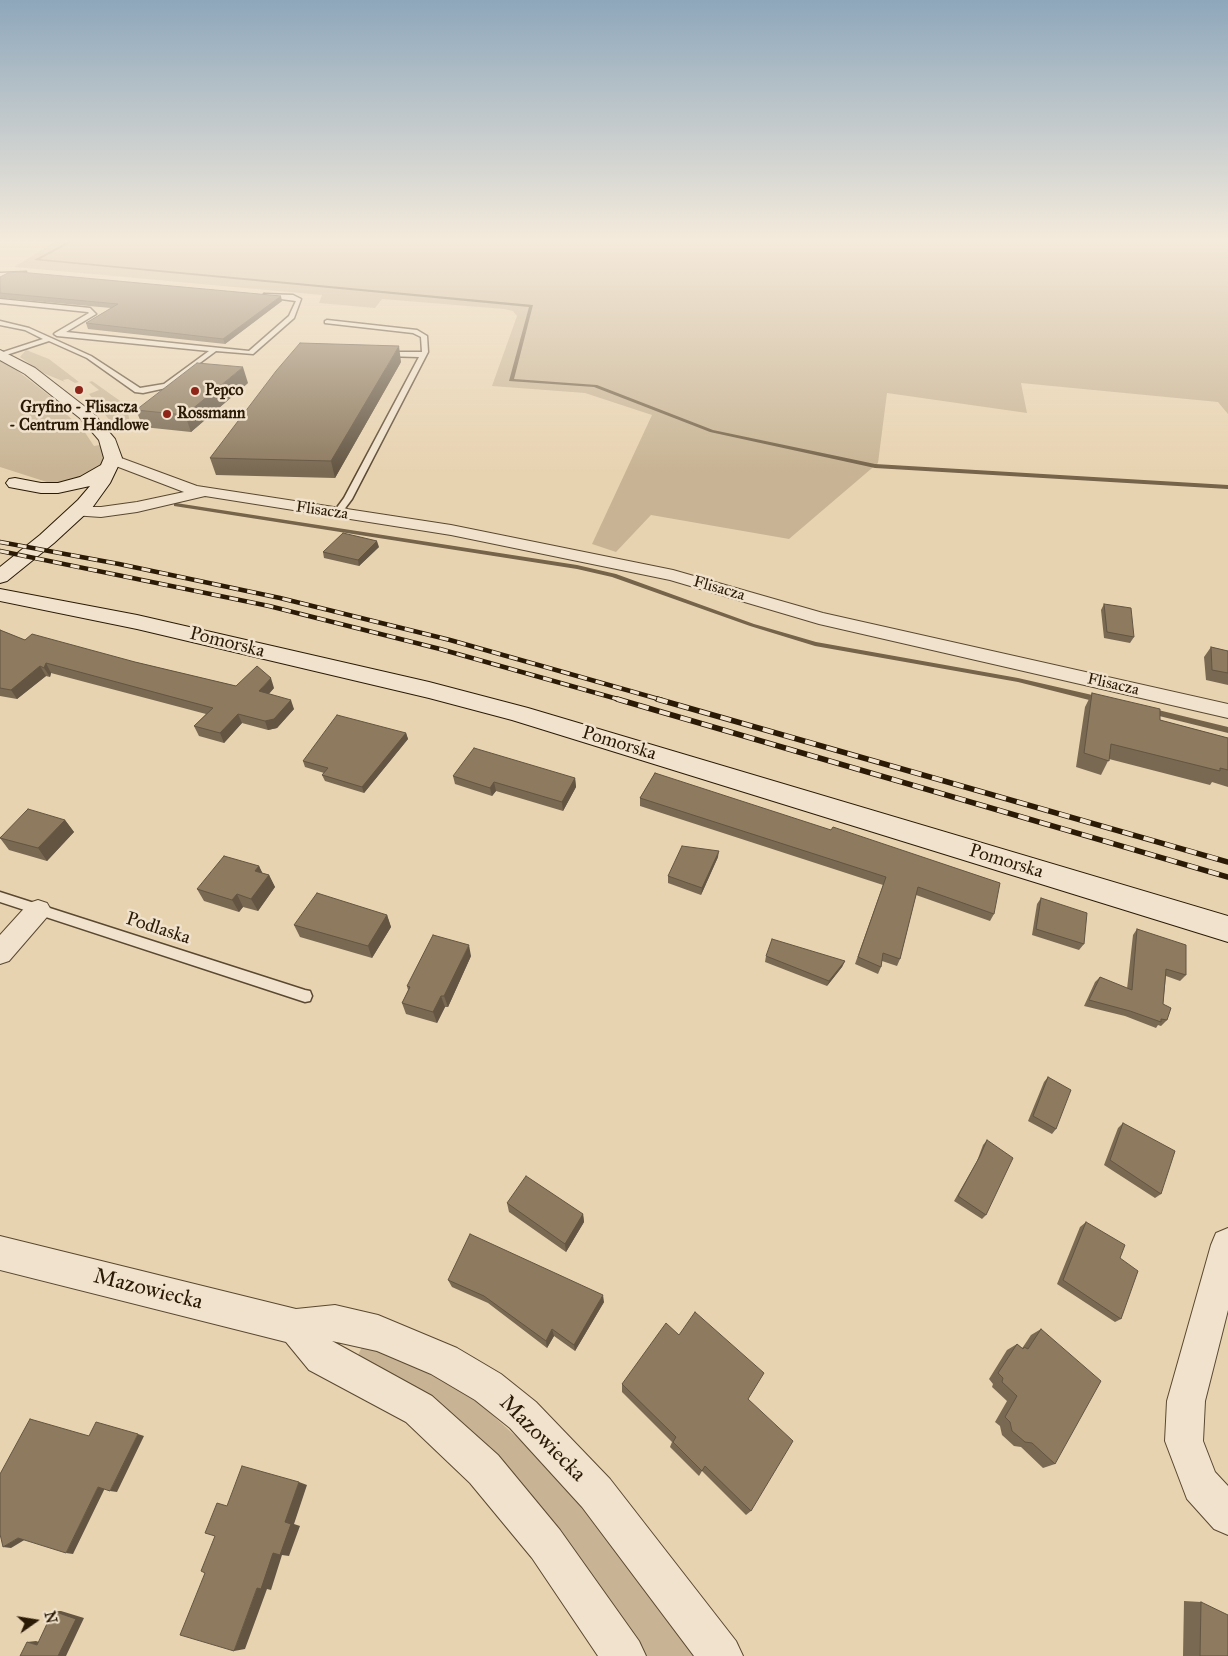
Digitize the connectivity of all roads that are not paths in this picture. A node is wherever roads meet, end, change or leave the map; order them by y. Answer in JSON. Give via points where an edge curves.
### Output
{"nodes":[{"id":1,"x":87,"y":317,"type":"edge"},
{"id":2,"x":292,"y":317,"type":"edge"},
{"id":3,"x":326,"y":322,"type":"dead end"},
{"id":4,"x":0,"y":323,"type":"edge"},
{"id":5,"x":59,"y":334,"type":"junction"},
{"id":6,"x":49,"y":340,"type":"junction"},
{"id":7,"x":215,"y":349,"type":"junction"},
{"id":8,"x":376,"y":354,"type":"edge"},
{"id":9,"x":1,"y":355,"type":"edge"},
{"id":10,"x":423,"y":355,"type":"junction"},
{"id":11,"x":111,"y":464,"type":"junction"},
{"id":12,"x":8,"y":481,"type":"edge"},
{"id":13,"x":206,"y":493,"type":"junction"},
{"id":14,"x":78,"y":512,"type":"junction"},
{"id":15,"x":337,"y":513,"type":"junction"},
{"id":16,"x":0,"y":577,"type":"edge"},
{"id":17,"x":0,"y":595,"type":"edge"},
{"id":18,"x":1228,"y":711,"type":"edge"},
{"id":19,"x":0,"y":897,"type":"edge"},
{"id":20,"x":38,"y":910,"type":"junction"},
{"id":21,"x":1228,"y":929,"type":"edge"},
{"id":22,"x":0,"y":953,"type":"edge"},
{"id":23,"x":305,"y":996,"type":"dead end"},
{"id":24,"x":1228,"y":1245,"type":"edge"},
{"id":25,"x":0,"y":1253,"type":"edge"},
{"id":26,"x":296,"y":1327,"type":"junction"},
{"id":27,"x":1228,"y":1515,"type":"edge"},
{"id":28,"x":624,"y":1656,"type":"edge"},
{"id":29,"x":720,"y":1656,"type":"edge"}],
"edges":[{"from":1,"to":5,"type":"lane"},
{"from":2,"to":7,"type":"lane","via":[[252,352]]},
{"from":3,"to":10,"type":"lane","via":[[415,331],[424,336]]},
{"from":4,"to":6,"type":"lane","via":[[26,329]]},
{"from":5,"to":6,"type":"lane"},
{"from":5,"to":7,"type":"lane"},
{"from":6,"to":7,"type":"lane","via":[[89,357],[143,391],[166,386]]},
{"from":6,"to":9,"type":"lane"},
{"from":8,"to":10,"type":"lane"},
{"from":9,"to":11,"type":"street","via":[[46,383],[87,416],[107,439],[113,455]]},
{"from":10,"to":15,"type":"lane","via":[[348,499]]},
{"from":11,"to":12,"type":"street","via":[[86,481],[58,488]]},
{"from":11,"to":13,"type":"street","name":"Flisacza"},
{"from":11,"to":14,"type":"street","via":[[95,493]]},
{"from":12,"to":14,"type":"street"},
{"from":13,"to":14,"type":"street","name":"Flisacza","via":[[137,507]]},
{"from":13,"to":15,"type":"street","name":"Flisacza"},
{"from":14,"to":16,"type":"street"},
{"from":15,"to":18,"type":"street","name":"Flisacza","via":[[452,530],[673,576],[826,620]]},
{"from":17,"to":21,"type":"street","name":"Pomorska","via":[[146,624],[509,711]]},
{"from":19,"to":20,"type":"lane","name":"Podlaska"},
{"from":20,"to":22,"type":"street"},
{"from":20,"to":23,"type":"lane","name":"Podlaska"},
{"from":24,"to":27,"type":"street","via":[[1186,1401],[1184,1441],[1201,1485]]},
{"from":25,"to":26,"type":"street","name":"Mazowiecka"},
{"from":26,"to":28,"type":"street","via":[[322,1358],[419,1409],[484,1469],[546,1544]]},
{"from":26,"to":29,"type":"street","name":"Mazowiecka","via":[[334,1323],[378,1333],[444,1362],[488,1387],[523,1415],[596,1493]]}]}
